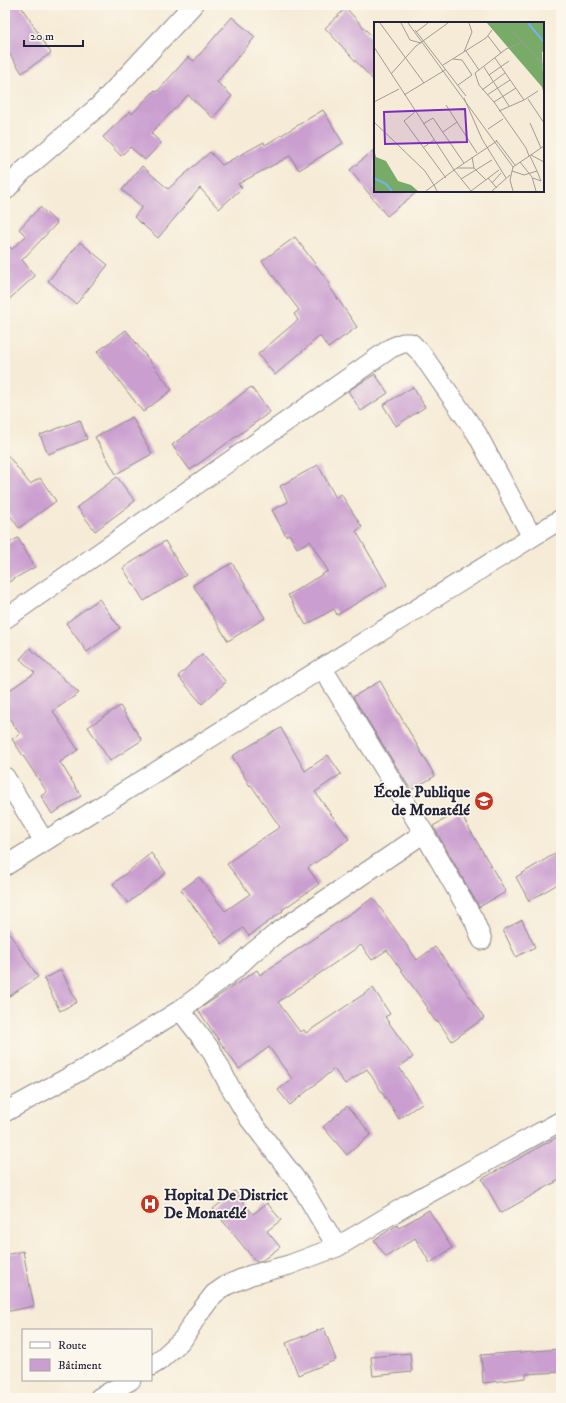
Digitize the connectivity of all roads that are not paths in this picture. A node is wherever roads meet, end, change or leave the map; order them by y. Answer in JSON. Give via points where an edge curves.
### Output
{"nodes":[{"id":1,"x":193,"y":5,"type":"edge"},
{"id":2,"x":5,"y":191,"type":"edge"},
{"id":3,"x":561,"y":519,"type":"edge"},
{"id":4,"x":532,"y":537,"type":"junction"},
{"id":5,"x":5,"y":619,"type":"edge"},
{"id":6,"x":323,"y":669,"type":"junction"},
{"id":7,"x":5,"y":777,"type":"edge"},
{"id":8,"x":424,"y":834,"type":"junction"},
{"id":9,"x":44,"y":841,"type":"junction"},
{"id":10,"x":5,"y":866,"type":"edge"},
{"id":11,"x":482,"y":940,"type":"dead end"},
{"id":12,"x":180,"y":1010,"type":"junction"},
{"id":13,"x":5,"y":1112,"type":"edge"},
{"id":14,"x":561,"y":1121,"type":"edge"},
{"id":15,"x":337,"y":1247,"type":"junction"},
{"id":16,"x":152,"y":1365,"type":"edge"},
{"id":17,"x":129,"y":1381,"type":"edge"},
{"id":18,"x":99,"y":1398,"type":"edge"}],
"edges":[{"from":1,"to":2,"type":"street","via":[[99,106],[22,172]]},
{"from":3,"to":4,"type":"street"},
{"from":4,"to":5,"type":"street","via":[[477,434],[422,353],[412,343],[403,343],[391,348]]},
{"from":4,"to":6,"type":"street"},
{"from":6,"to":8,"type":"street"},
{"from":6,"to":9,"type":"street"},
{"from":7,"to":9,"type":"street"},
{"from":8,"to":11,"type":"street","via":[[474,920]]},
{"from":8,"to":12,"type":"street","via":[[278,932],[234,970]]},
{"from":9,"to":10,"type":"street"},
{"from":12,"to":13,"type":"street","via":[[102,1059]]},
{"from":12,"to":15,"type":"street","via":[[211,1050],[248,1117],[301,1186]]},
{"from":14,"to":15,"type":"street","via":[[409,1204]]},
{"from":15,"to":16,"type":"street","via":[[227,1284],[214,1294],[196,1316],[183,1339]]},
{"from":17,"to":18,"type":"street"}]}
